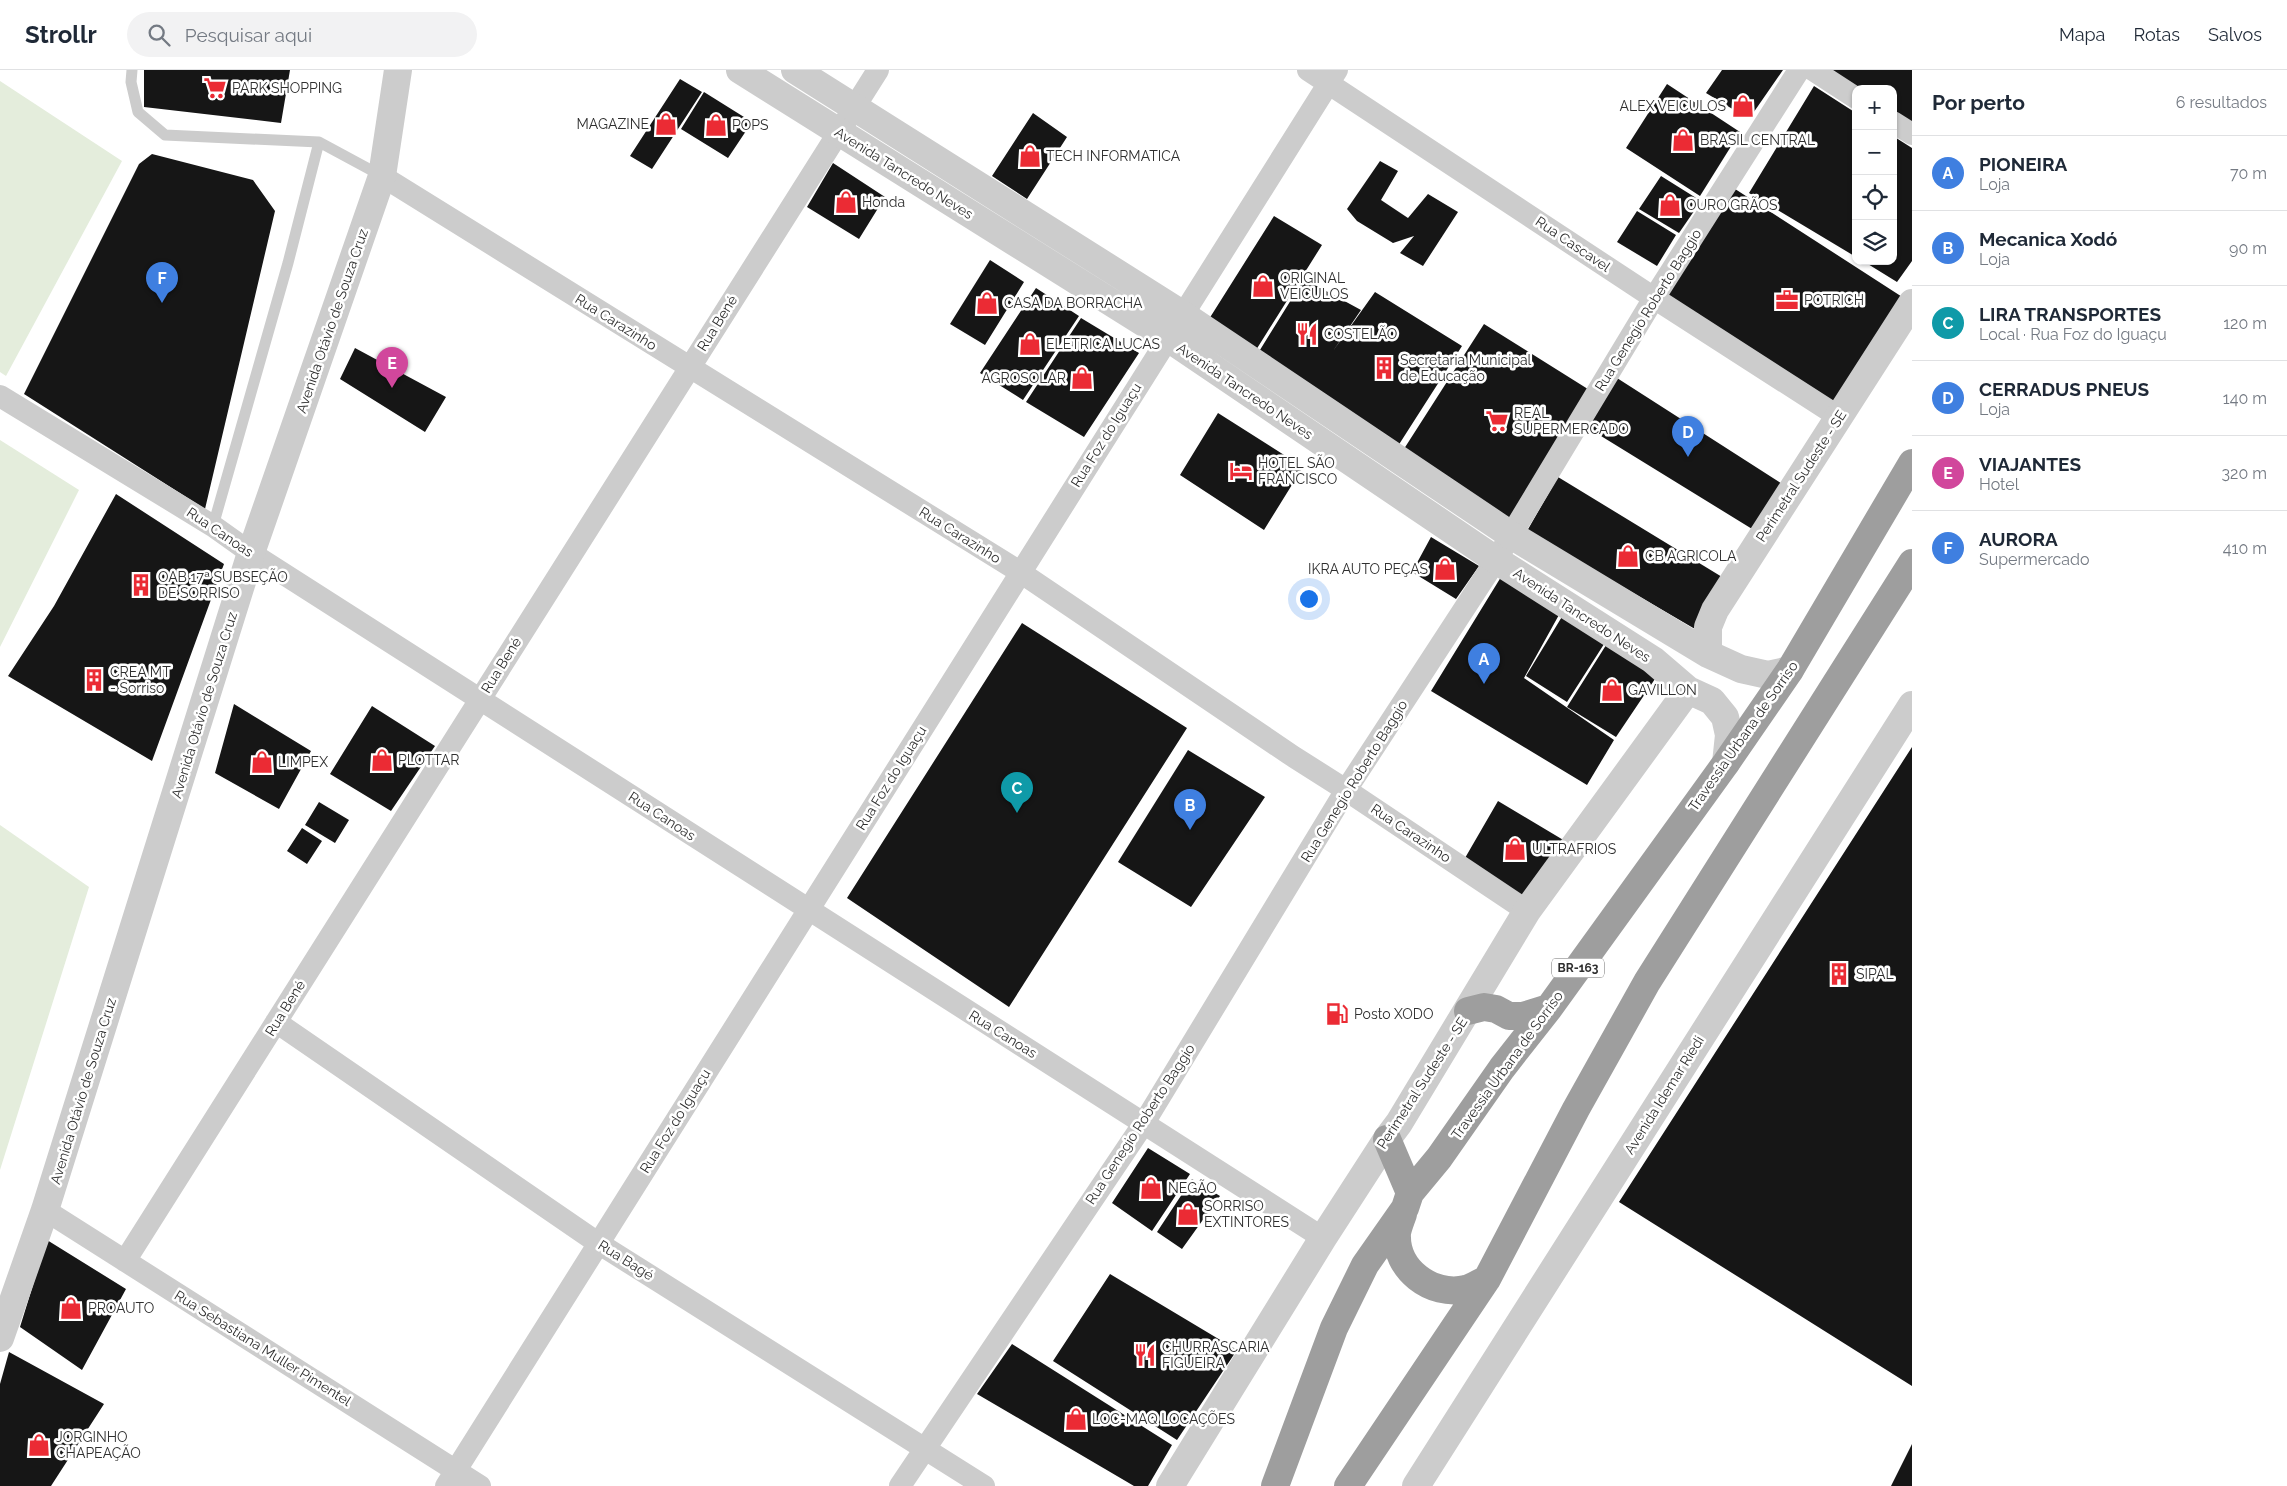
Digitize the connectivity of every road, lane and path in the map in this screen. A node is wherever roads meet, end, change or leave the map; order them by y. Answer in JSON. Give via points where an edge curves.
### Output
{"nodes":[{"id":1,"x":132,"y":70,"type":"edge"},
{"id":2,"x":398,"y":70,"type":"edge"},
{"id":3,"x":740,"y":70,"type":"edge"},
{"id":4,"x":795,"y":70,"type":"edge"},
{"id":5,"x":878,"y":70,"type":"edge"},
{"id":6,"x":1308,"y":70,"type":"edge"},
{"id":7,"x":1799,"y":70,"type":"edge"},
{"id":8,"x":1813,"y":70,"type":"edge"},
{"id":9,"x":1333,"y":76,"type":"edge"},
{"id":10,"x":1852,"y":95,"type":"edge"},
{"id":11,"x":856,"y":106,"type":"junction"},
{"id":12,"x":1897,"y":125,"type":"edge"},
{"id":13,"x":838,"y":132,"type":"junction"},
{"id":14,"x":1912,"y":134,"type":"edge"},
{"id":15,"x":319,"y":142,"type":"junction"},
{"id":16,"x":382,"y":176,"type":"junction"},
{"id":17,"x":1654,"y":298,"type":"junction"},
{"id":18,"x":1912,"y":303,"type":"edge"},
{"id":19,"x":1182,"y":314,"type":"junction"},
{"id":20,"x":1168,"y":338,"type":"junction"},
{"id":21,"x":690,"y":367,"type":"junction"},
{"id":22,"x":0,"y":396,"type":"edge"},
{"id":23,"x":1839,"y":417,"type":"junction"},
{"id":24,"x":1912,"y":463,"type":"edge"},
{"id":25,"x":213,"y":526,"type":"junction"},
{"id":26,"x":1511,"y":535,"type":"junction"},
{"id":27,"x":251,"y":553,"type":"junction"},
{"id":28,"x":1496,"y":560,"type":"junction"},
{"id":29,"x":1912,"y":563,"type":"edge"},
{"id":30,"x":1020,"y":572,"type":"junction"},
{"id":31,"x":1708,"y":654,"type":"junction"},
{"id":32,"x":1790,"y":670,"type":"junction"},
{"id":33,"x":1688,"y":690,"type":"junction"},
{"id":34,"x":480,"y":699,"type":"junction"},
{"id":35,"x":1912,"y":705,"type":"edge"},
{"id":36,"x":1726,"y":764,"type":"junction"},
{"id":37,"x":1346,"y":790,"type":"junction"},
{"id":38,"x":808,"y":910,"type":"junction"},
{"id":39,"x":1527,"y":911,"type":"junction"},
{"id":40,"x":1549,"y":1008,"type":"junction"},
{"id":41,"x":1468,"y":1011,"type":"junction"},
{"id":42,"x":276,"y":1022,"type":"junction"},
{"id":43,"x":1144,"y":1123,"type":"junction"},
{"id":44,"x":1387,"y":1139,"type":"junction"},
{"id":45,"x":1407,"y":1201,"type":"junction"},
{"id":46,"x":45,"y":1210,"type":"junction"},
{"id":47,"x":1323,"y":1238,"type":"junction"},
{"id":48,"x":598,"y":1243,"type":"junction"},
{"id":49,"x":125,"y":1261,"type":"junction"},
{"id":50,"x":1487,"y":1279,"type":"junction"},
{"id":51,"x":0,"y":1338,"type":"edge"},
{"id":52,"x":924,"y":1448,"type":"junction"},
{"id":53,"x":451,"y":1478,"type":"edge"},
{"id":54,"x":480,"y":1486,"type":"edge"},
{"id":55,"x":900,"y":1486,"type":"edge"},
{"id":56,"x":984,"y":1486,"type":"edge"},
{"id":57,"x":1170,"y":1486,"type":"edge"},
{"id":58,"x":1275,"y":1486,"type":"edge"},
{"id":59,"x":1348,"y":1486,"type":"edge"},
{"id":60,"x":1416,"y":1486,"type":"edge"}],
"edges":[{"from":1,"to":15,"type":"lane","via":[[131,82],[138,112],[165,135]]},
{"from":2,"to":16,"type":"street","name":"Avenida Otávio de Souza Cruz"},
{"from":3,"to":13,"type":"street","name":"Avenida Tancredo Neves"},
{"from":4,"to":11,"type":"street","name":"Avenida Tancredo Neves"},
{"from":5,"to":11,"type":"street","name":"Rua Bené"},
{"from":6,"to":9,"type":"street","name":"Rua Cascavel"},
{"from":7,"to":17,"type":"street","name":"Rua Genegio Roberto Baggio"},
{"from":8,"to":10,"type":"street"},
{"from":9,"to":17,"type":"street","name":"Rua Cascavel"},
{"from":9,"to":19,"type":"street","name":"Rua Foz do Iguaçu"},
{"from":11,"to":13,"type":"street","name":"Rua Bené"},
{"from":11,"to":19,"type":"street","name":"Avenida Tancredo Neves"},
{"from":12,"to":14,"type":"street"},
{"from":13,"to":20,"type":"street","name":"Avenida Tancredo Neves"},
{"from":13,"to":21,"type":"street","name":"Rua Bené"},
{"from":15,"to":16,"type":"lane"},
{"from":15,"to":25,"type":"lane"},
{"from":16,"to":21,"type":"street","name":"Rua Carazinho"},
{"from":16,"to":27,"type":"street","name":"Avenida Otávio de Souza Cruz"},
{"from":17,"to":23,"type":"street","name":"Rua Cascavel"},
{"from":17,"to":26,"type":"street","name":"Rua Genegio Roberto Baggio"},
{"from":18,"to":23,"type":"street","name":"Perimetral Sudeste - SE"},
{"from":19,"to":20,"type":"street","name":"Rua Foz do Iguaçu"},
{"from":19,"to":26,"type":"street","name":"Avenida Tancredo Neves"},
{"from":20,"to":28,"type":"street","name":"Avenida Tancredo Neves"},
{"from":20,"to":30,"type":"street","name":"Rua Foz do Iguaçu"},
{"from":21,"to":30,"type":"street","name":"Rua Carazinho"},
{"from":21,"to":34,"type":"street","name":"Rua Bené"},
{"from":22,"to":25,"type":"street","name":"Rua Canoas"},
{"from":23,"to":31,"type":"street","name":"Perimetral Sudeste - SE","via":[[1715,610],[1708,627]]},
{"from":24,"to":32,"type":"highway","name":"Travessia Urbana de Sorriso","number":"BR-163"},
{"from":25,"to":27,"type":"street","name":"Rua Canoas"},
{"from":26,"to":28,"type":"street","name":"Rua Genegio Roberto Baggio"},
{"from":26,"to":31,"type":"street","name":"Avenida Tancredo Neves"},
{"from":27,"to":34,"type":"street","name":"Rua Canoas"},
{"from":27,"to":46,"type":"street","name":"Avenida Otávio de Souza Cruz"},
{"from":28,"to":33,"type":"street","name":"Avenida Tancredo Neves","via":[[1653,660]]},
{"from":28,"to":37,"type":"street","name":"Rua Genegio Roberto Baggio"},
{"from":29,"to":50,"type":"highway","via":[[1647,982]]},
{"from":30,"to":37,"type":"street","name":"Rua Carazinho"},
{"from":30,"to":38,"type":"street","name":"Rua Foz do Iguaçu"},
{"from":31,"to":32,"type":"street","name":"Avenida Tancredo Neves","via":[[1740,669],[1768,675]]},
{"from":31,"to":33,"type":"street","via":[[1720,670],[1718,683],[1701,694]]},
{"from":32,"to":36,"type":"highway","name":"Travessia Urbana de Sorriso","number":"BR-163"},
{"from":33,"to":36,"type":"street","name":"Avenida Tancredo Neves","via":[[1712,701],[1725,717],[1729,735]]},
{"from":33,"to":39,"type":"street","name":"Perimetral Sudeste - SE"},
{"from":34,"to":38,"type":"street","name":"Rua Canoas"},
{"from":34,"to":42,"type":"street","name":"Rua Bené"},
{"from":35,"to":60,"type":"street","name":"Avenida Idemar Riedi"},
{"from":36,"to":40,"type":"highway","name":"Travessia Urbana de Sorriso","number":"BR-163"},
{"from":37,"to":39,"type":"street","name":"Rua Carazinho"},
{"from":37,"to":43,"type":"street","name":"Rua Genegio Roberto Baggio"},
{"from":38,"to":43,"type":"street","name":"Rua Canoas"},
{"from":38,"to":48,"type":"street","name":"Rua Foz do Iguaçu"},
{"from":39,"to":41,"type":"street","name":"Perimetral Sudeste - SE"},
{"from":40,"to":41,"type":"highway","via":[[1523,1016],[1509,1016],[1484,1007]]},
{"from":40,"to":45,"type":"highway","name":"Travessia Urbana de Sorriso","number":"BR-163"},
{"from":41,"to":44,"type":"street","name":"Perimetral Sudeste - SE"},
{"from":42,"to":48,"type":"street","name":"Rua Bagé"},
{"from":42,"to":49,"type":"street","name":"Rua Bené"},
{"from":43,"to":47,"type":"street","name":"Rua Canoas"},
{"from":43,"to":52,"type":"street","name":"Rua Genegio Roberto Baggio"},
{"from":44,"to":45,"type":"highway"},
{"from":44,"to":47,"type":"street","name":"Perimetral Sudeste - SE"},
{"from":45,"to":50,"type":"highway","via":[[1397,1233],[1401,1258],[1416,1278],[1439,1290],[1465,1289]]},
{"from":45,"to":58,"type":"highway","name":"Travessia Urbana de Sorriso","number":"BR-163","via":[[1365,1265],[1334,1328]]},
{"from":46,"to":49,"type":"street","name":"Rua Sebastiana Muller Pimentel"},
{"from":46,"to":51,"type":"street","name":"Avenida Otávio de Souza Cruz"},
{"from":47,"to":57,"type":"street","name":"Perimetral Sudeste - SE"},
{"from":48,"to":52,"type":"street","name":"Rua Bagé"},
{"from":48,"to":53,"type":"street","name":"Rua Foz do Iguaçu"},
{"from":49,"to":53,"type":"street","name":"Rua Sebastiana Muller Pimentel"},
{"from":50,"to":59,"type":"highway"},
{"from":52,"to":55,"type":"street","name":"Rua Genegio Roberto Baggio"},
{"from":52,"to":56,"type":"street","name":"Rua Bagé"},
{"from":53,"to":54,"type":"street","name":"Rua Sebastiana Muller Pimentel"}]}
